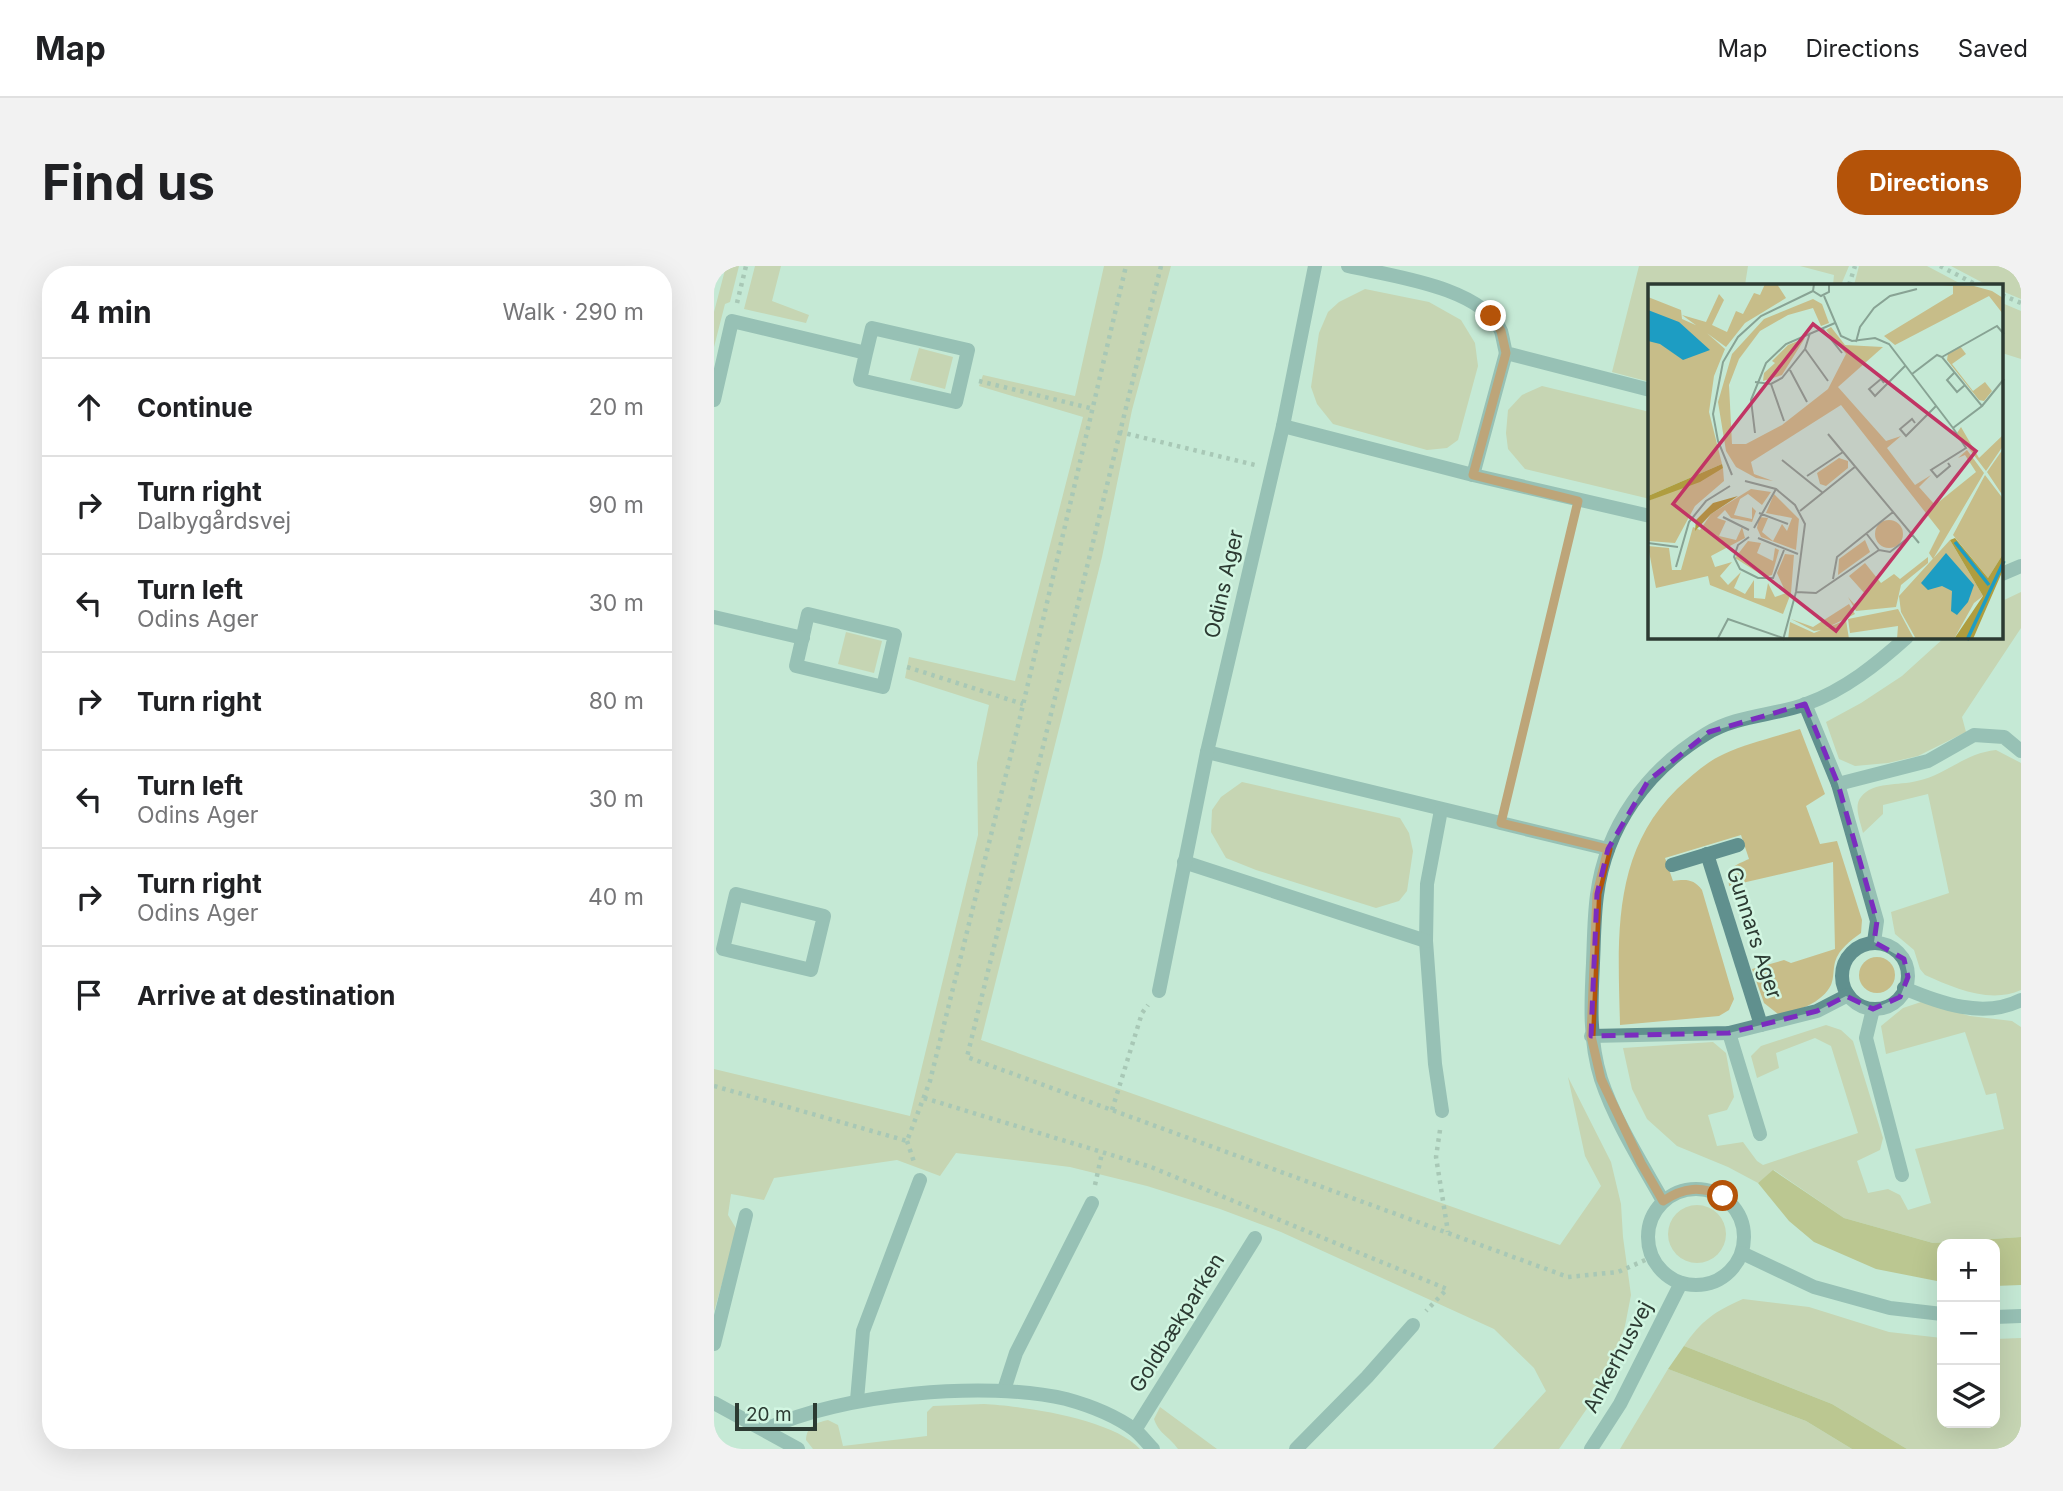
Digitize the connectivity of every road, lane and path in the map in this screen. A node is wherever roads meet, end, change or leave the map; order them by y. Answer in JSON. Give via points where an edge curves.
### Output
{"nodes":[{"id":1,"x":746,"y":266,"type":"edge"},
{"id":2,"x":1126,"y":266,"type":"edge"},
{"id":3,"x":1161,"y":266,"type":"edge"},
{"id":4,"x":1315,"y":266,"type":"edge"},
{"id":5,"x":1349,"y":266,"type":"edge"},
{"id":6,"x":1855,"y":266,"type":"edge"},
{"id":7,"x":1940,"y":266,"type":"edge"},
{"id":8,"x":1849,"y":284,"type":"edge"},
{"id":9,"x":1975,"y":284,"type":"edge"},
{"id":10,"x":2004,"y":296,"type":"edge"},
{"id":11,"x":2021,"y":303,"type":"edge"},
{"id":12,"x":732,"y":321,"type":"junction"},
{"id":13,"x":866,"y":352,"type":"junction"},
{"id":14,"x":1506,"y":353,"type":"junction"},
{"id":15,"x":962,"y":377,"type":"junction"},
{"id":16,"x":1648,"y":389,"type":"edge"},
{"id":17,"x":714,"y":400,"type":"edge"},
{"id":18,"x":1094,"y":409,"type":"junction"},
{"id":19,"x":1283,"y":426,"type":"junction"},
{"id":20,"x":1273,"y":469,"type":"junction"},
{"id":21,"x":1473,"y":475,"type":"junction"},
{"id":22,"x":1578,"y":501,"type":"junction"},
{"id":23,"x":1648,"y":516,"type":"edge"},
{"id":24,"x":2021,"y":566,"type":"edge"},
{"id":25,"x":2004,"y":573,"type":"edge"},
{"id":26,"x":714,"y":617,"type":"edge"},
{"id":27,"x":803,"y":638,"type":"junction"},
{"id":28,"x":1905,"y":639,"type":"edge"},
{"id":29,"x":889,"y":661,"type":"junction"},
{"id":30,"x":1023,"y":704,"type":"junction"},
{"id":31,"x":1805,"y":704,"type":"junction"},
{"id":32,"x":2021,"y":751,"type":"edge"},
{"id":33,"x":1207,"y":752,"type":"junction"},
{"id":34,"x":1838,"y":784,"type":"junction"},
{"id":35,"x":1441,"y":810,"type":"junction"},
{"id":36,"x":1501,"y":823,"type":"junction"},
{"id":37,"x":1738,"y":845,"type":"dead end"},
{"id":38,"x":1608,"y":849,"type":"junction"},
{"id":39,"x":1707,"y":854,"type":"junction"},
{"id":40,"x":1184,"y":862,"type":"junction"},
{"id":41,"x":1672,"y":865,"type":"dead end"},
{"id":42,"x":714,"y":916,"type":"edge"},
{"id":43,"x":730,"y":920,"type":"junction"},
{"id":44,"x":1426,"y":941,"type":"junction"},
{"id":45,"x":1874,"y":942,"type":"junction"},
{"id":46,"x":1904,"y":988,"type":"junction"},
{"id":47,"x":1159,"y":991,"type":"joint"},
{"id":48,"x":1848,"y":995,"type":"junction"},
{"id":49,"x":2021,"y":1000,"type":"edge"},
{"id":50,"x":1873,"y":1009,"type":"junction"},
{"id":51,"x":1761,"y":1025,"type":"junction"},
{"id":52,"x":1729,"y":1033,"type":"junction"},
{"id":53,"x":1591,"y":1036,"type":"junction"},
{"id":54,"x":714,"y":1086,"type":"edge"},
{"id":55,"x":923,"y":1098,"type":"junction"},
{"id":56,"x":1112,"y":1110,"type":"dead end"},
{"id":57,"x":1442,"y":1111,"type":"joint"},
{"id":58,"x":1760,"y":1134,"type":"dead end"},
{"id":59,"x":1102,"y":1153,"type":"junction"},
{"id":60,"x":1902,"y":1175,"type":"dead end"},
{"id":61,"x":920,"y":1180,"type":"dead end"},
{"id":62,"x":1663,"y":1201,"type":"junction"},
{"id":63,"x":1092,"y":1203,"type":"joint"},
{"id":64,"x":746,"y":1215,"type":"dead end"},
{"id":65,"x":1448,"y":1233,"type":"dead end"},
{"id":66,"x":1255,"y":1238,"type":"dead end"},
{"id":67,"x":1742,"y":1253,"type":"junction"},
{"id":68,"x":1681,"y":1283,"type":"junction"},
{"id":69,"x":1937,"y":1313,"type":"edge"},
{"id":70,"x":2021,"y":1316,"type":"edge"},
{"id":71,"x":2000,"y":1317,"type":"edge"},
{"id":72,"x":1413,"y":1325,"type":"joint"},
{"id":73,"x":714,"y":1344,"type":"edge"},
{"id":74,"x":1004,"y":1390,"type":"junction"},
{"id":75,"x":857,"y":1400,"type":"junction"},
{"id":76,"x":714,"y":1403,"type":"edge"},
{"id":77,"x":766,"y":1430,"type":"junction"},
{"id":78,"x":1135,"y":1430,"type":"junction"},
{"id":79,"x":798,"y":1449,"type":"edge"},
{"id":80,"x":1153,"y":1449,"type":"edge"},
{"id":81,"x":1296,"y":1449,"type":"edge"},
{"id":82,"x":1591,"y":1449,"type":"edge"}],
"edges":[{"from":1,"to":12,"type":"path"},
{"from":2,"to":18,"type":"path"},
{"from":3,"to":20,"type":"path","via":[[1120,432]]},
{"from":4,"to":19,"type":"street","name":"Odins Ager"},
{"from":5,"to":14,"type":"street","via":[[1451,291],[1473,301],[1501,331]]},
{"from":6,"to":8,"type":"path"},
{"from":7,"to":9,"type":"path"},
{"from":10,"to":11,"type":"path"},
{"from":12,"to":13,"type":"street"},
{"from":12,"to":17,"type":"street"},
{"from":13,"to":15,"type":"street","via":[[872,328],[968,350]]},
{"from":13,"to":15,"type":"street","via":[[860,380],[956,402]]},
{"from":14,"to":16,"type":"street"},
{"from":14,"to":21,"type":"street"},
{"from":15,"to":18,"type":"path"},
{"from":18,"to":30,"type":"path"},
{"from":19,"to":20,"type":"street","name":"Odins Ager"},
{"from":19,"to":21,"type":"street"},
{"from":20,"to":33,"type":"street","name":"Odins Ager"},
{"from":21,"to":22,"type":"street"},
{"from":22,"to":23,"type":"street"},
{"from":22,"to":36,"type":"path"},
{"from":24,"to":25,"type":"street"},
{"from":26,"to":27,"type":"street"},
{"from":27,"to":29,"type":"street","via":[[808,614],[895,635]]},
{"from":27,"to":29,"type":"street","via":[[796,666],[883,687]]},
{"from":28,"to":31,"type":"street","via":[[1877,664]]},
{"from":29,"to":30,"type":"path"},
{"from":30,"to":55,"type":"path"},
{"from":31,"to":34,"type":"street"},
{"from":31,"to":38,"type":"street","via":[[1745,717],[1709,732],[1676,754],[1648,781],[1625,813]]},
{"from":32,"to":34,"type":"street","via":[[2004,737],[1974,735],[1928,761]]},
{"from":33,"to":35,"type":"street"},
{"from":33,"to":40,"type":"street","name":"Odins Ager"},
{"from":34,"to":45,"type":"street","via":[[1877,921]]},
{"from":35,"to":36,"type":"street"},
{"from":35,"to":44,"type":"street","via":[[1427,884]]},
{"from":36,"to":38,"type":"street"},
{"from":37,"to":39,"type":"street","name":"Gunnars Ager"},
{"from":38,"to":53,"type":"street","via":[[1597,894]]},
{"from":39,"to":41,"type":"street","name":"Gunnars Ager"},
{"from":39,"to":51,"type":"street","name":"Gunnars Ager"},
{"from":40,"to":44,"type":"street"},
{"from":40,"to":47,"type":"street","name":"Odins Ager"},
{"from":42,"to":43,"type":"street"},
{"from":43,"to":43,"type":"street","via":[[736,894],[824,916],[811,970],[723,949]]},
{"from":44,"to":57,"type":"street"},
{"from":45,"to":46,"type":"street","via":[[1886,944],[1904,958],[1908,977]]},
{"from":45,"to":48,"type":"street","via":[[1846,957],[1842,979]]},
{"from":46,"to":49,"type":"street","via":[[1936,1002],[1982,1009],[2011,1006]]},
{"from":46,"to":50,"type":"street","via":[[1888,1006]]},
{"from":47,"to":56,"type":"path","via":[[1142,1013]]},
{"from":48,"to":50,"type":"street"},
{"from":48,"to":51,"type":"street","name":"Gunnars Ager","via":[[1817,1011]]},
{"from":50,"to":60,"type":"street","via":[[1866,1038]]},
{"from":51,"to":52,"type":"street","name":"Gunnars Ager"},
{"from":52,"to":53,"type":"street","name":"Gunnars Ager"},
{"from":52,"to":58,"type":"street"},
{"from":53,"to":62,"type":"street","via":[[1601,1079]]},
{"from":54,"to":55,"type":"path","via":[[907,1141]]},
{"from":55,"to":59,"type":"path"},
{"from":57,"to":65,"type":"path","via":[[1436,1157]]},
{"from":59,"to":63,"type":"path"},
{"from":59,"to":72,"type":"path","via":[[1164,1172],[1447,1289]]},
{"from":61,"to":75,"type":"street","via":[[863,1331]]},
{"from":62,"to":67,"type":"street","via":[[1692,1188],[1723,1196],[1743,1222]]},
{"from":62,"to":68,"type":"street","via":[[1649,1226],[1650,1254],[1657,1267]]},
{"from":63,"to":74,"type":"street","via":[[1016,1353]]},
{"from":64,"to":73,"type":"street"},
{"from":66,"to":78,"type":"street","name":"Goldbækparken"},
{"from":67,"to":68,"type":"street","via":[[1735,1267],[1711,1284]]},
{"from":67,"to":69,"type":"street","via":[[1814,1287],[1890,1308]]},
{"from":68,"to":82,"type":"street","name":"Ankerhusvej","via":[[1620,1404]]},
{"from":70,"to":71,"type":"street"},
{"from":72,"to":81,"type":"street"},
{"from":74,"to":75,"type":"street"},
{"from":74,"to":78,"type":"street","via":[[1067,1400]]},
{"from":75,"to":77,"type":"street","via":[[791,1417]]},
{"from":76,"to":77,"type":"street"},
{"from":77,"to":79,"type":"street"},
{"from":78,"to":80,"type":"street"}]}
